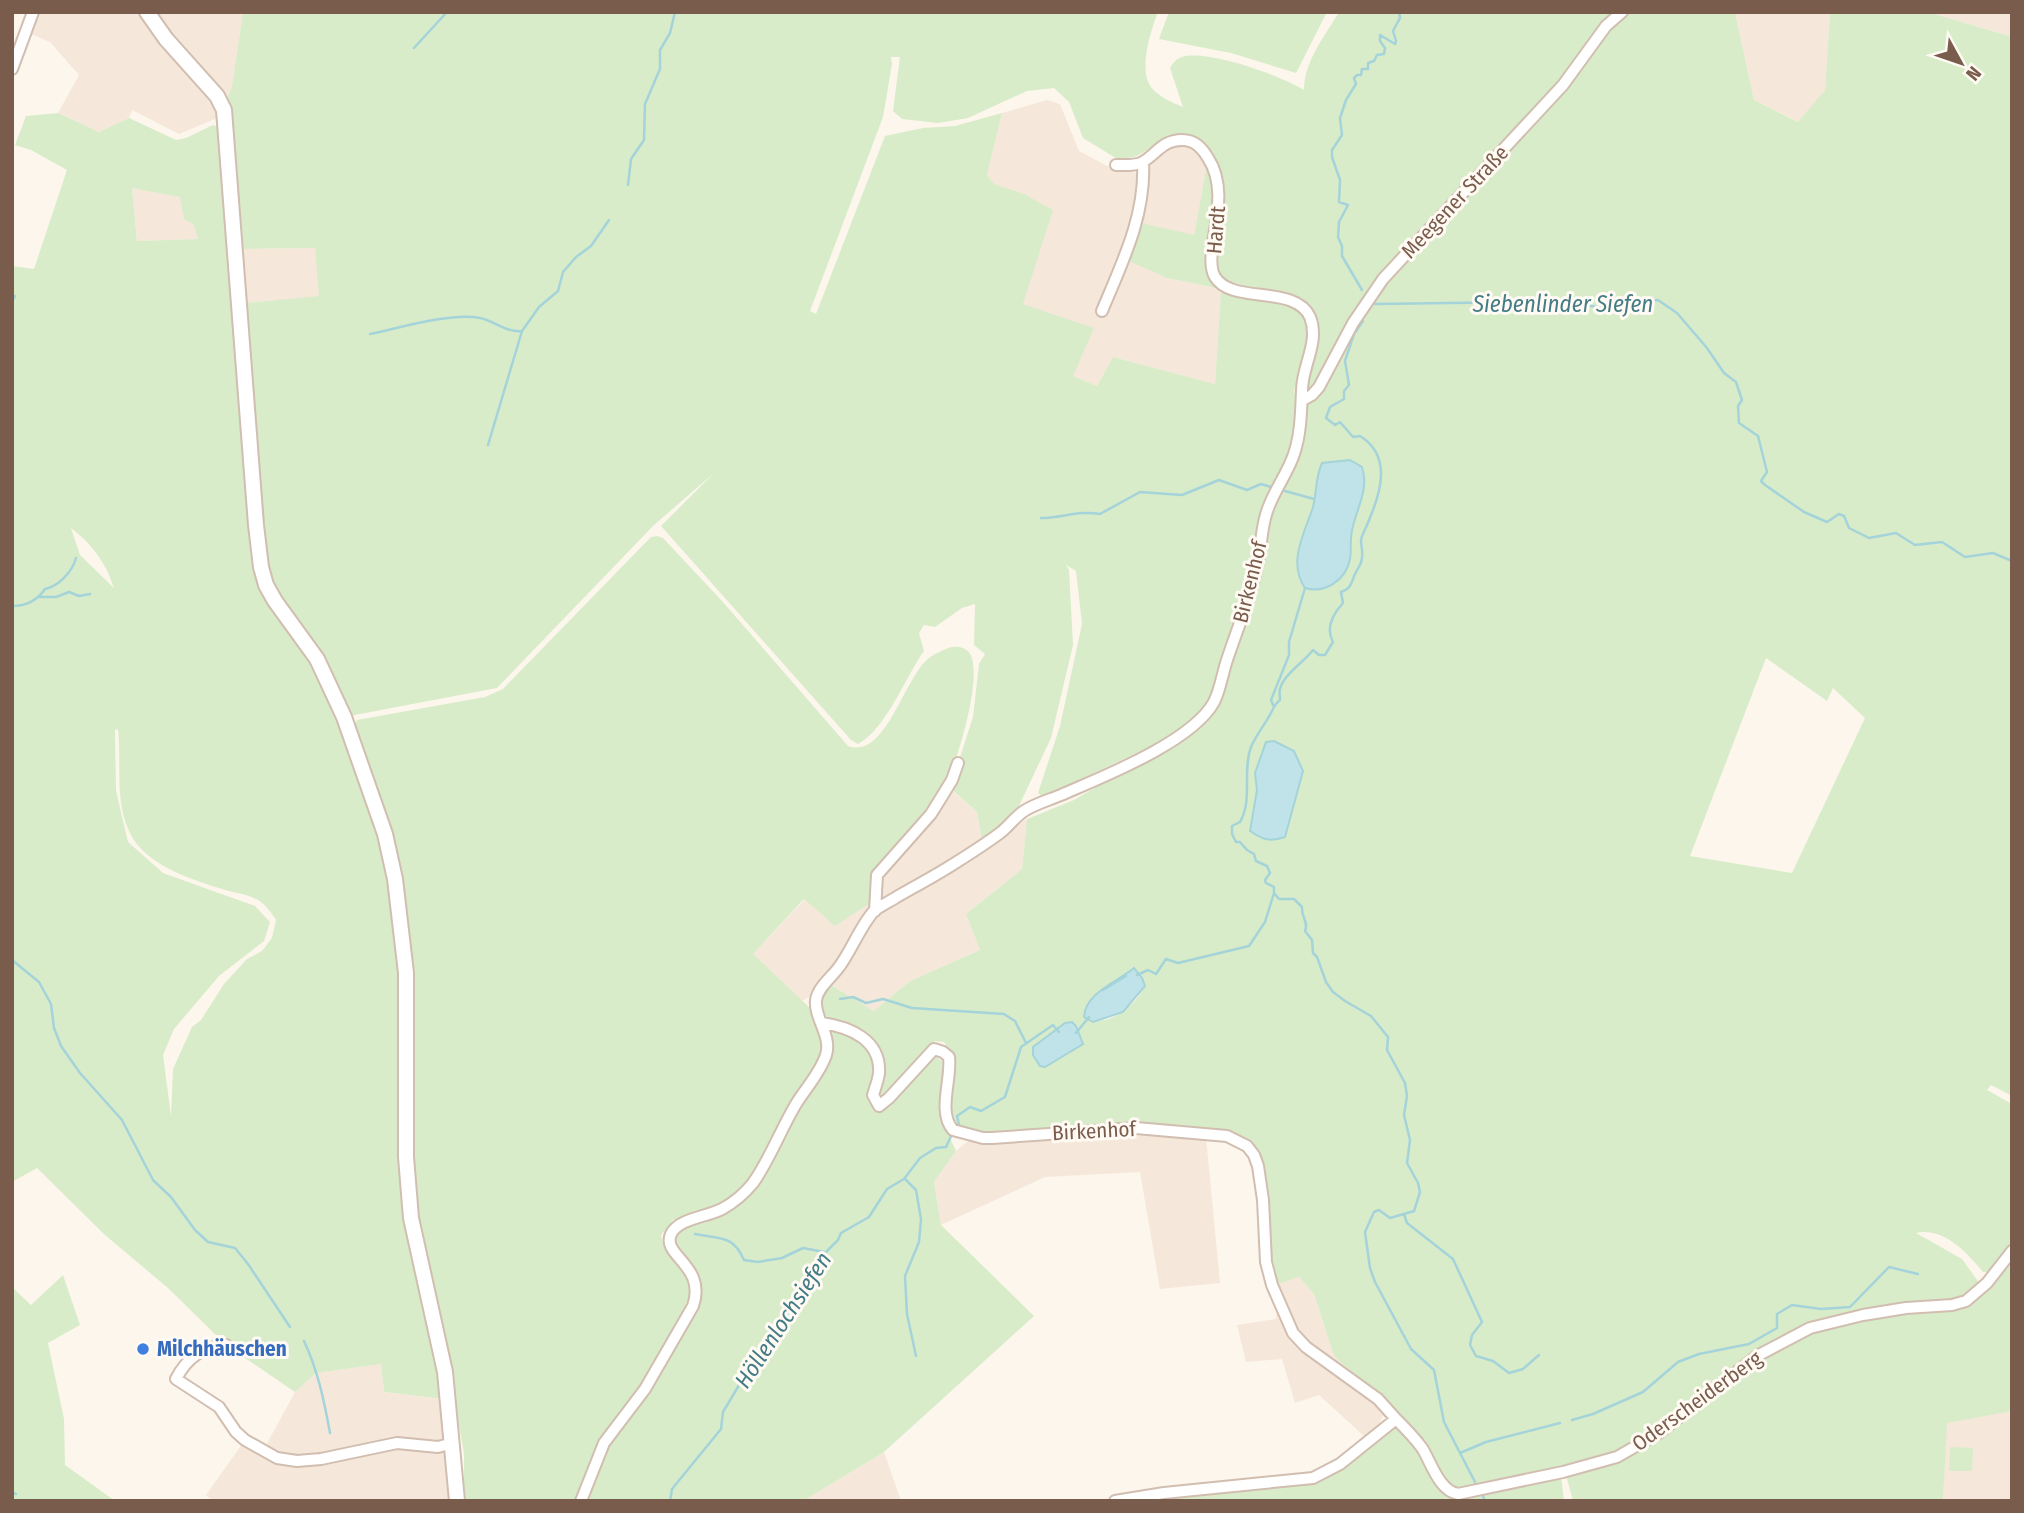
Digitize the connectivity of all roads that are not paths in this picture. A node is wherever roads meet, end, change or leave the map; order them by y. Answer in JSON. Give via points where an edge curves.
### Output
{"nodes":[{"id":1,"x":33,"y":12,"type":"edge"},
{"id":2,"x":147,"y":12,"type":"edge"},
{"id":3,"x":1622,"y":12,"type":"edge"},
{"id":4,"x":12,"y":69,"type":"edge"},
{"id":5,"x":1143,"y":162,"type":"junction"},
{"id":6,"x":1116,"y":165,"type":"dead end"},
{"id":7,"x":1102,"y":311,"type":"dead end"},
{"id":8,"x":1303,"y":400,"type":"junction"},
{"id":9,"x":958,"y":763,"type":"dead end"},
{"id":10,"x":875,"y":911,"type":"junction"},
{"id":11,"x":822,"y":1023,"type":"junction"},
{"id":12,"x":2012,"y":1251,"type":"edge"},
{"id":13,"x":226,"y":1345,"type":"dead end"},
{"id":14,"x":1358,"y":1384,"type":"joint"},
{"id":15,"x":1396,"y":1419,"type":"junction"},
{"id":16,"x":453,"y":1443,"type":"junction"},
{"id":17,"x":1450,"y":1497,"type":"edge"},
{"id":18,"x":457,"y":1501,"type":"edge"},
{"id":19,"x":581,"y":1501,"type":"edge"},
{"id":20,"x":1115,"y":1501,"type":"edge"}],
"edges":[{"from":1,"to":4,"type":"street"},
{"from":2,"to":16,"type":"street","via":[[221,103],[261,567],[275,601],[317,659],[344,717],[396,879],[406,972],[406,1157],[411,1218],[445,1372]]},
{"from":3,"to":8,"type":"street","name":"Meegener Straße","via":[[1606,26],[1563,85],[1383,278],[1319,387]]},
{"from":5,"to":6,"type":"street","name":"Hardt"},
{"from":5,"to":7,"type":"street","via":[[1133,239]]},
{"from":5,"to":8,"type":"street","name":"Hardt","via":[[1158,147],[1180,140],[1196,143],[1208,157],[1219,184],[1212,270],[1228,287],[1281,298],[1303,308],[1310,317],[1312,342],[1301,387]]},
{"from":8,"to":10,"type":"street","name":"Birkenhof","via":[[1292,458],[1264,517],[1254,583],[1221,685],[1205,715],[1150,753],[1024,812],[1002,832]]},
{"from":9,"to":10,"type":"street","name":"Birkenhof","via":[[931,814],[877,875]]},
{"from":10,"to":11,"type":"street","name":"Birkenhof","via":[[818,994],[815,1004]]},
{"from":11,"to":14,"type":"street","name":"Birkenhof","via":[[848,1028],[877,1053],[879,1077],[873,1095],[879,1106],[934,1049],[943,1052],[949,1057],[946,1117],[953,1130],[992,1138],[1136,1128],[1227,1136],[1247,1146],[1258,1166],[1266,1262],[1290,1327],[1306,1347]]},
{"from":11,"to":19,"type":"street","name":"Birkenhof","via":[[828,1046],[825,1058],[753,1183],[722,1209],[683,1223],[670,1236],[673,1252],[694,1276],[696,1297],[645,1390],[604,1443]]},
{"from":12,"to":17,"type":"street","name":"Oderscheiderberg","via":[[1966,1301],[1863,1315],[1810,1328],[1757,1356],[1659,1433],[1617,1457]]},
{"from":13,"to":16,"type":"street","via":[[194,1355],[176,1379],[219,1407],[245,1440],[277,1458],[321,1459],[397,1443],[438,1447]]},
{"from":14,"to":15,"type":"street","name":"Oderscheiderberg"},
{"from":15,"to":17,"type":"street","name":"Oderscheiderberg","via":[[1421,1447]]},
{"from":15,"to":20,"type":"street","via":[[1340,1464],[1313,1478]]},
{"from":16,"to":18,"type":"street"}]}
